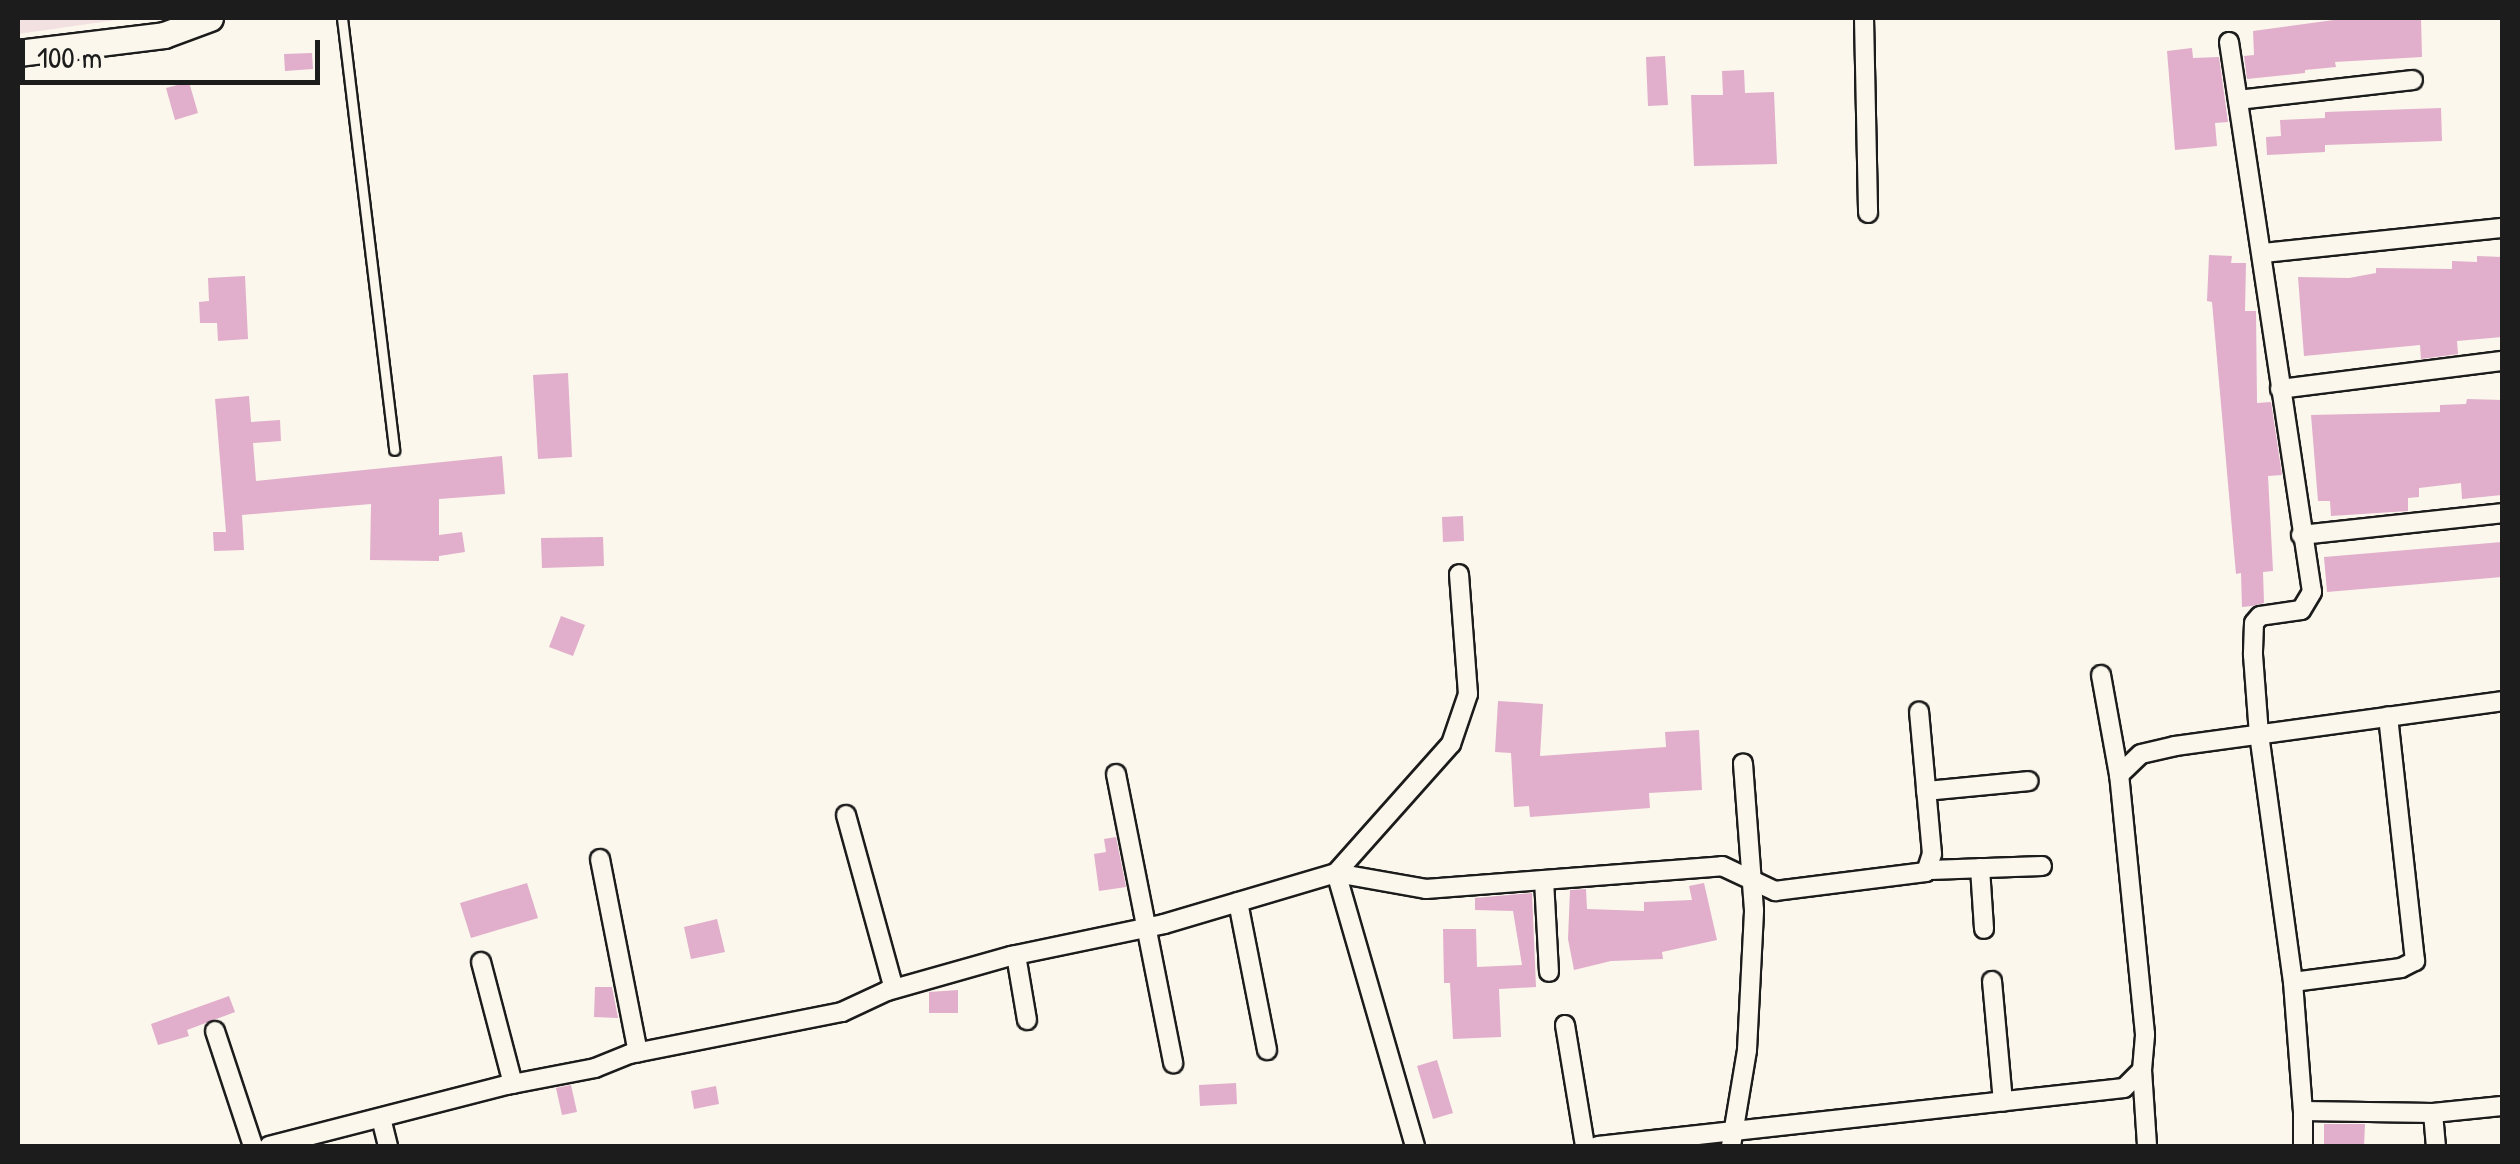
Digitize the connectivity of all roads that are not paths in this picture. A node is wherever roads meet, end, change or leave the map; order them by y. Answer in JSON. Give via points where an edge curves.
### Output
{"nodes":[{"id":1,"x":210,"y":18,"type":"edge"},
{"id":2,"x":342,"y":18,"type":"edge"},
{"id":3,"x":1864,"y":18,"type":"edge"},
{"id":4,"x":160,"y":26,"type":"edge"},
{"id":5,"x":2229,"y":42,"type":"dead end"},
{"id":6,"x":18,"y":53,"type":"edge"},
{"id":7,"x":2414,"y":80,"type":"dead end"},
{"id":8,"x":2238,"y":100,"type":"junction"},
{"id":9,"x":1868,"y":212,"type":"dead end"},
{"id":10,"x":2502,"y":228,"type":"edge"},
{"id":11,"x":2263,"y":253,"type":"junction"},
{"id":12,"x":2502,"y":361,"type":"edge"},
{"id":13,"x":2280,"y":389,"type":"junction"},
{"id":14,"x":394,"y":450,"type":"dead end"},
{"id":15,"x":2502,"y":513,"type":"edge"},
{"id":16,"x":2301,"y":534,"type":"junction"},
{"id":17,"x":1459,"y":574,"type":"dead end"},
{"id":18,"x":2100,"y":675,"type":"dead end"},
{"id":19,"x":2502,"y":701,"type":"edge"},
{"id":20,"x":1919,"y":712,"type":"dead end"},
{"id":21,"x":2388,"y":716,"type":"junction"},
{"id":22,"x":2258,"y":734,"type":"junction"},
{"id":23,"x":1744,"y":763,"type":"dead end"},
{"id":24,"x":1116,"y":774,"type":"dead end"},
{"id":25,"x":2119,"y":775,"type":"junction"},
{"id":26,"x":2029,"y":781,"type":"dead end"},
{"id":27,"x":1926,"y":791,"type":"junction"},
{"id":28,"x":846,"y":815,"type":"dead end"},
{"id":29,"x":600,"y":858,"type":"dead end"},
{"id":30,"x":2042,"y":866,"type":"dead end"},
{"id":31,"x":1980,"y":868,"type":"junction"},
{"id":32,"x":1930,"y":870,"type":"junction"},
{"id":33,"x":1336,"y":874,"type":"junction"},
{"id":34,"x":1750,"y":879,"type":"junction"},
{"id":35,"x":1544,"y":880,"type":"junction"},
{"id":36,"x":1238,"y":902,"type":"junction"},
{"id":37,"x":1147,"y":928,"type":"junction"},
{"id":38,"x":1984,"y":929,"type":"dead end"},
{"id":39,"x":1016,"y":954,"type":"junction"},
{"id":40,"x":481,"y":962,"type":"dead end"},
{"id":41,"x":1549,"y":972,"type":"dead end"},
{"id":42,"x":1992,"y":981,"type":"dead end"},
{"id":43,"x":2293,"y":982,"type":"junction"},
{"id":44,"x":894,"y":989,"type":"junction"},
{"id":45,"x":1027,"y":1020,"type":"dead end"},
{"id":46,"x":1565,"y":1025,"type":"dead end"},
{"id":47,"x":215,"y":1031,"type":"dead end"},
{"id":48,"x":1268,"y":1050,"type":"dead end"},
{"id":49,"x":638,"y":1052,"type":"junction"},
{"id":50,"x":1173,"y":1063,"type":"dead end"},
{"id":51,"x":2142,"y":1070,"type":"junction"},
{"id":52,"x":513,"y":1084,"type":"junction"},
{"id":53,"x":2004,"y":1102,"type":"junction"},
{"id":54,"x":2502,"y":1106,"type":"edge"},
{"id":55,"x":2303,"y":1112,"type":"junction"},
{"id":56,"x":2433,"y":1113,"type":"junction"},
{"id":57,"x":380,"y":1118,"type":"junction"},
{"id":58,"x":1732,"y":1139,"type":"edge"},
{"id":59,"x":253,"y":1146,"type":"edge"},
{"id":60,"x":269,"y":1146,"type":"edge"},
{"id":61,"x":388,"y":1146,"type":"edge"},
{"id":62,"x":1416,"y":1146,"type":"edge"},
{"id":63,"x":1585,"y":1146,"type":"edge"},
{"id":64,"x":1598,"y":1146,"type":"edge"},
{"id":65,"x":2147,"y":1146,"type":"edge"},
{"id":66,"x":2303,"y":1146,"type":"edge"},
{"id":67,"x":2436,"y":1146,"type":"edge"}],
"edges":[{"from":1,"to":4,"type":"main road"},
{"from":2,"to":14,"type":"lane"},
{"from":3,"to":9,"type":"street"},
{"from":4,"to":6,"type":"main road"},
{"from":5,"to":8,"type":"street"},
{"from":7,"to":8,"type":"street"},
{"from":8,"to":11,"type":"street"},
{"from":10,"to":11,"type":"street"},
{"from":11,"to":13,"type":"street"},
{"from":12,"to":13,"type":"street"},
{"from":13,"to":16,"type":"street"},
{"from":15,"to":16,"type":"street"},
{"from":16,"to":22,"type":"street","via":[[2312,592],[2308,603],[2254,623]]},
{"from":17,"to":33,"type":"street","via":[[1468,694],[1451,744]]},
{"from":18,"to":25,"type":"street"},
{"from":19,"to":21,"type":"street"},
{"from":20,"to":27,"type":"street"},
{"from":21,"to":22,"type":"street"},
{"from":21,"to":43,"type":"street","via":[[2415,961]]},
{"from":22,"to":25,"type":"street","via":[[2141,754]]},
{"from":22,"to":43,"type":"street"},
{"from":23,"to":34,"type":"street"},
{"from":24,"to":37,"type":"street"},
{"from":25,"to":51,"type":"street","via":[[2145,1034]]},
{"from":26,"to":27,"type":"street"},
{"from":27,"to":32,"type":"street"},
{"from":28,"to":44,"type":"street"},
{"from":29,"to":49,"type":"street"},
{"from":30,"to":31,"type":"street"},
{"from":31,"to":32,"type":"street"},
{"from":31,"to":38,"type":"street"},
{"from":32,"to":34,"type":"street","via":[[1775,891]]},
{"from":33,"to":35,"type":"street","via":[[1426,889]]},
{"from":33,"to":36,"type":"street"},
{"from":33,"to":62,"type":"street"},
{"from":34,"to":35,"type":"street","via":[[1722,866]]},
{"from":34,"to":58,"type":"street","via":[[1747,1050]]},
{"from":35,"to":41,"type":"street"},
{"from":36,"to":37,"type":"street"},
{"from":36,"to":48,"type":"street"},
{"from":37,"to":39,"type":"street"},
{"from":37,"to":50,"type":"street"},
{"from":39,"to":44,"type":"street"},
{"from":39,"to":45,"type":"street"},
{"from":40,"to":52,"type":"street"},
{"from":42,"to":53,"type":"street"},
{"from":43,"to":55,"type":"street"},
{"from":44,"to":49,"type":"street","via":[[842,1012]]},
{"from":46,"to":63,"type":"street"},
{"from":47,"to":59,"type":"street"},
{"from":49,"to":52,"type":"street"},
{"from":51,"to":53,"type":"street","via":[[2124,1088]]},
{"from":51,"to":65,"type":"street"},
{"from":52,"to":57,"type":"street"},
{"from":53,"to":58,"type":"street"},
{"from":54,"to":56,"type":"street"},
{"from":55,"to":56,"type":"street"},
{"from":55,"to":66,"type":"street"},
{"from":56,"to":67,"type":"street"},
{"from":57,"to":60,"type":"street"},
{"from":57,"to":61,"type":"street"},
{"from":58,"to":64,"type":"street"}]}
